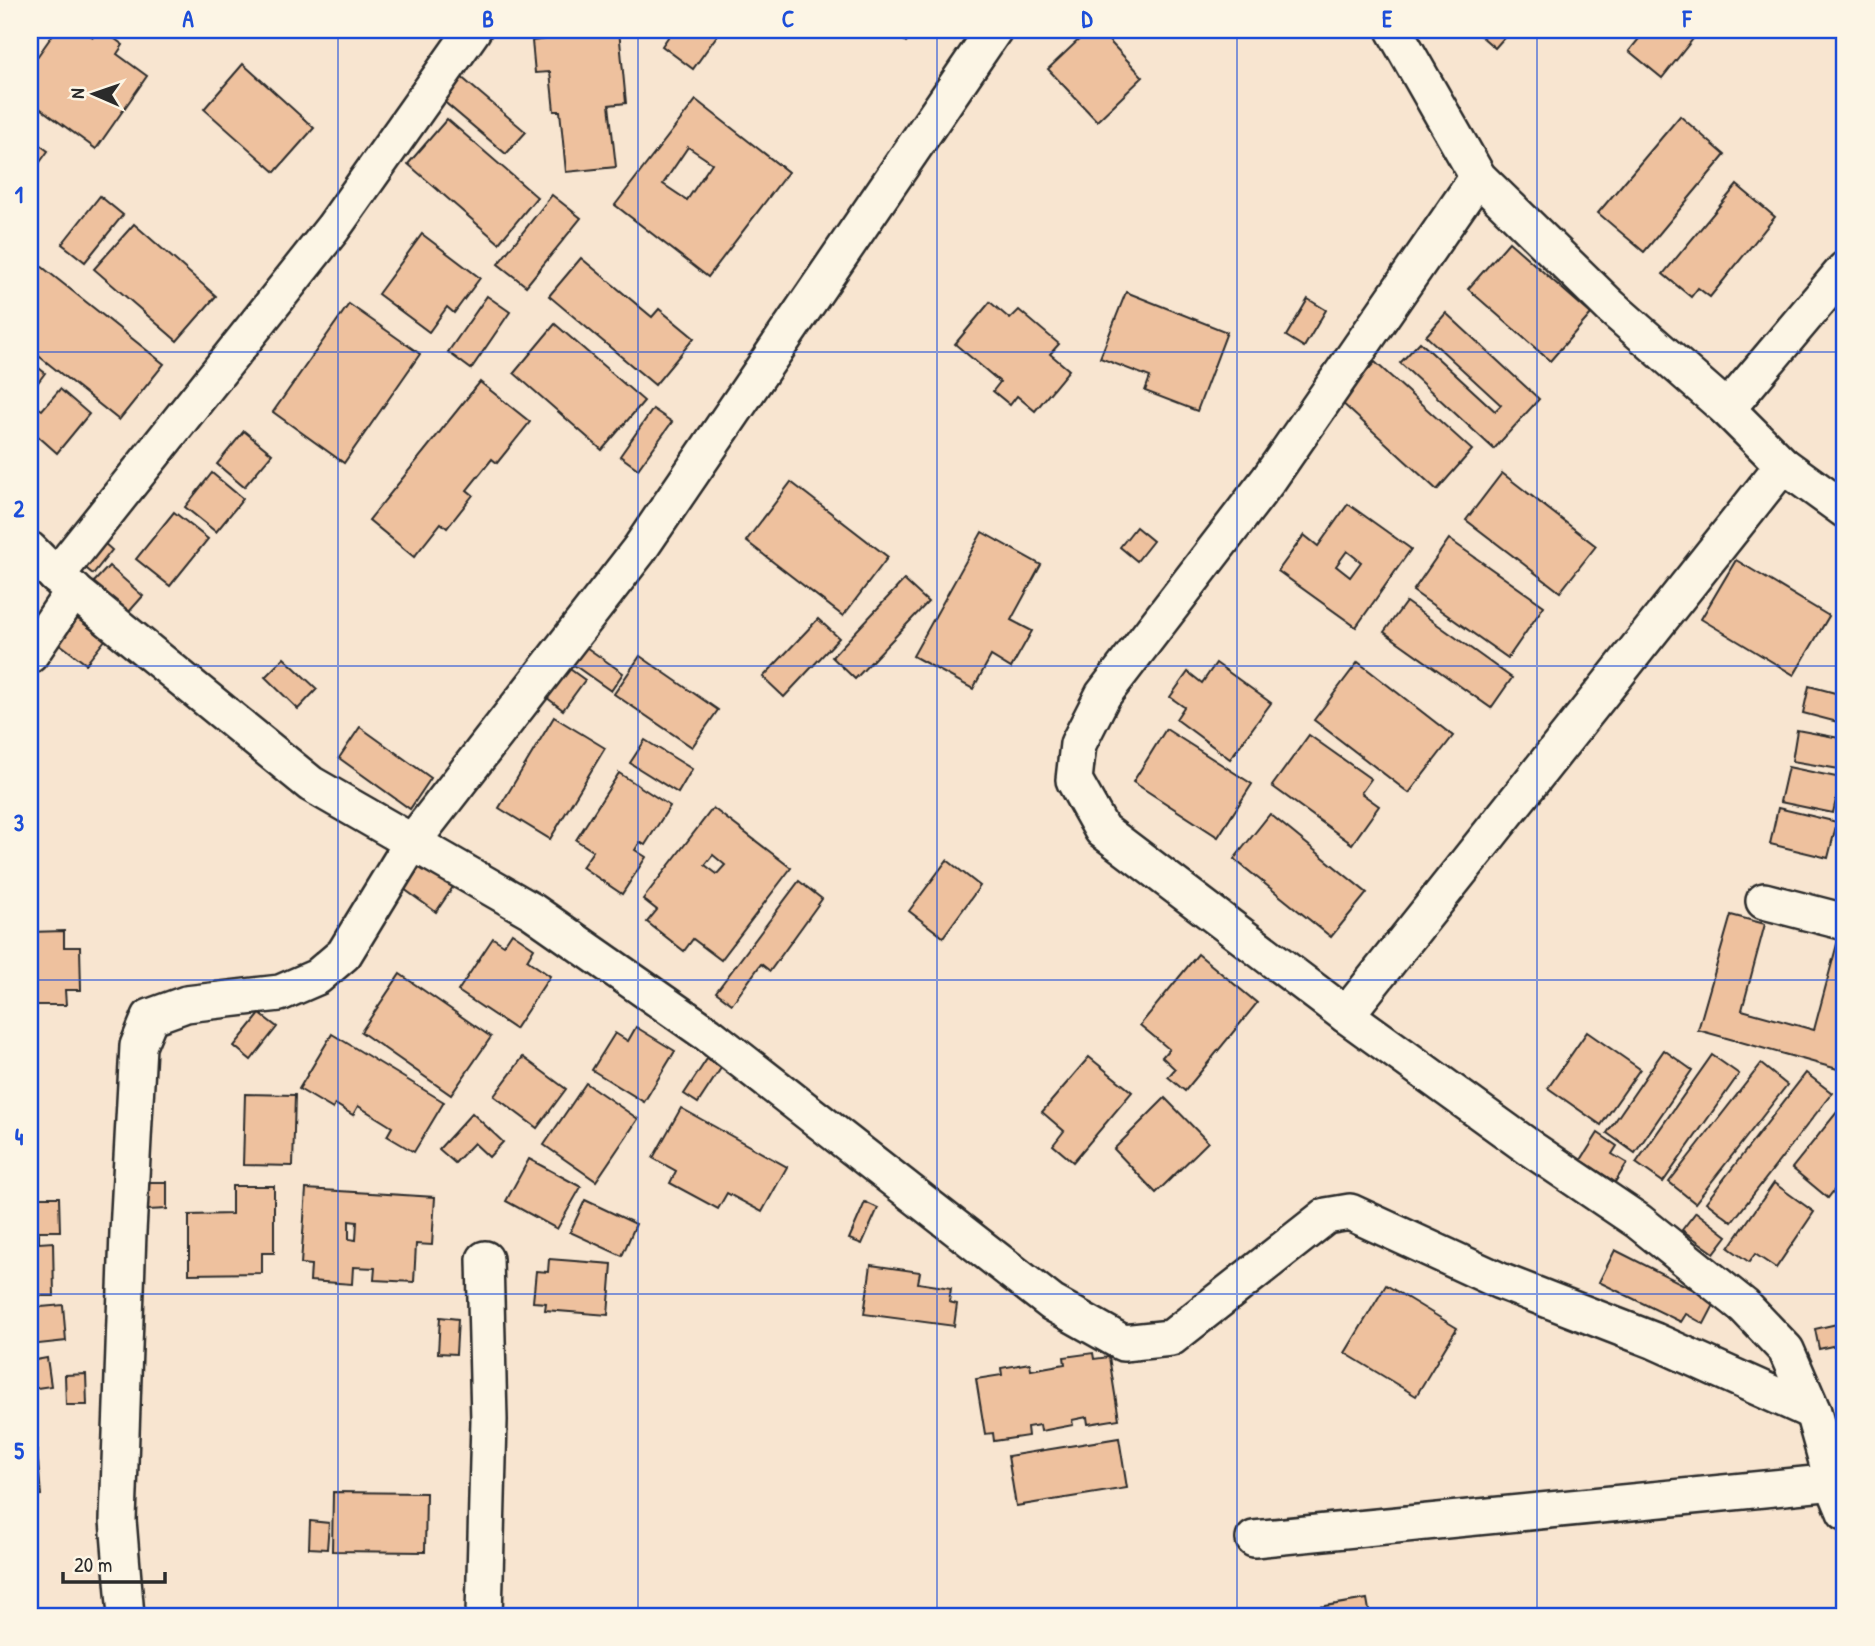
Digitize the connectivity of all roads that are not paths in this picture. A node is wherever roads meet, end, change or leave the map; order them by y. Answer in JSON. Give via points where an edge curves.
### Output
{"nodes":[{"id":1,"x":473,"y":30,"type":"edge"},
{"id":2,"x":994,"y":30,"type":"edge"},
{"id":3,"x":1394,"y":30,"type":"edge"},
{"id":4,"x":1478,"y":177,"type":"junction"},
{"id":5,"x":1845,"y":269,"type":"edge"},
{"id":6,"x":1727,"y":409,"type":"junction"},
{"id":7,"x":1783,"y":464,"type":"junction"},
{"id":8,"x":1845,"y":510,"type":"edge"},
{"id":9,"x":30,"y":550,"type":"edge"},
{"id":10,"x":65,"y":583,"type":"junction"},
{"id":11,"x":30,"y":655,"type":"edge"},
{"id":12,"x":413,"y":841,"type":"junction"},
{"id":13,"x":1764,"y":901,"type":"dead end"},
{"id":14,"x":1845,"y":922,"type":"edge"},
{"id":15,"x":1346,"y":1015,"type":"junction"},
{"id":16,"x":485,"y":1259,"type":"dead end"},
{"id":17,"x":1813,"y":1412,"type":"junction"},
{"id":18,"x":1841,"y":1492,"type":"edge"},
{"id":19,"x":1254,"y":1539,"type":"dead end"},
{"id":20,"x":126,"y":1616,"type":"edge"},
{"id":21,"x":484,"y":1616,"type":"edge"}],
"edges":[{"from":1,"to":10,"type":"street","via":[[333,228]]},
{"from":2,"to":12,"type":"street","via":[[639,550]]},
{"from":3,"to":4,"type":"street"},
{"from":4,"to":6,"type":"street","via":[[1611,307]]},
{"from":4,"to":15,"type":"street","via":[[1269,479],[1103,695],[1078,744],[1074,780],[1102,830]]},
{"from":5,"to":6,"type":"street"},
{"from":6,"to":7,"type":"street"},
{"from":7,"to":8,"type":"street"},
{"from":7,"to":15,"type":"street"},
{"from":9,"to":10,"type":"street"},
{"from":10,"to":11,"type":"street"},
{"from":10,"to":12,"type":"street","via":[[311,784]]},
{"from":12,"to":17,"type":"street","via":[[532,911],[697,1027],[1052,1303],[1123,1343],[1171,1338],[1326,1216],[1350,1213]]},
{"from":12,"to":20,"type":"street","via":[[344,954],[317,977],[280,993],[186,1004],[150,1017],[138,1046],[118,1520]]},
{"from":13,"to":14,"type":"street"},
{"from":15,"to":17,"type":"street","via":[[1638,1221],[1744,1306],[1786,1350]]},
{"from":16,"to":21,"type":"street","via":[[489,1420]]},
{"from":17,"to":18,"type":"street"},
{"from":18,"to":19,"type":"street"}]}
